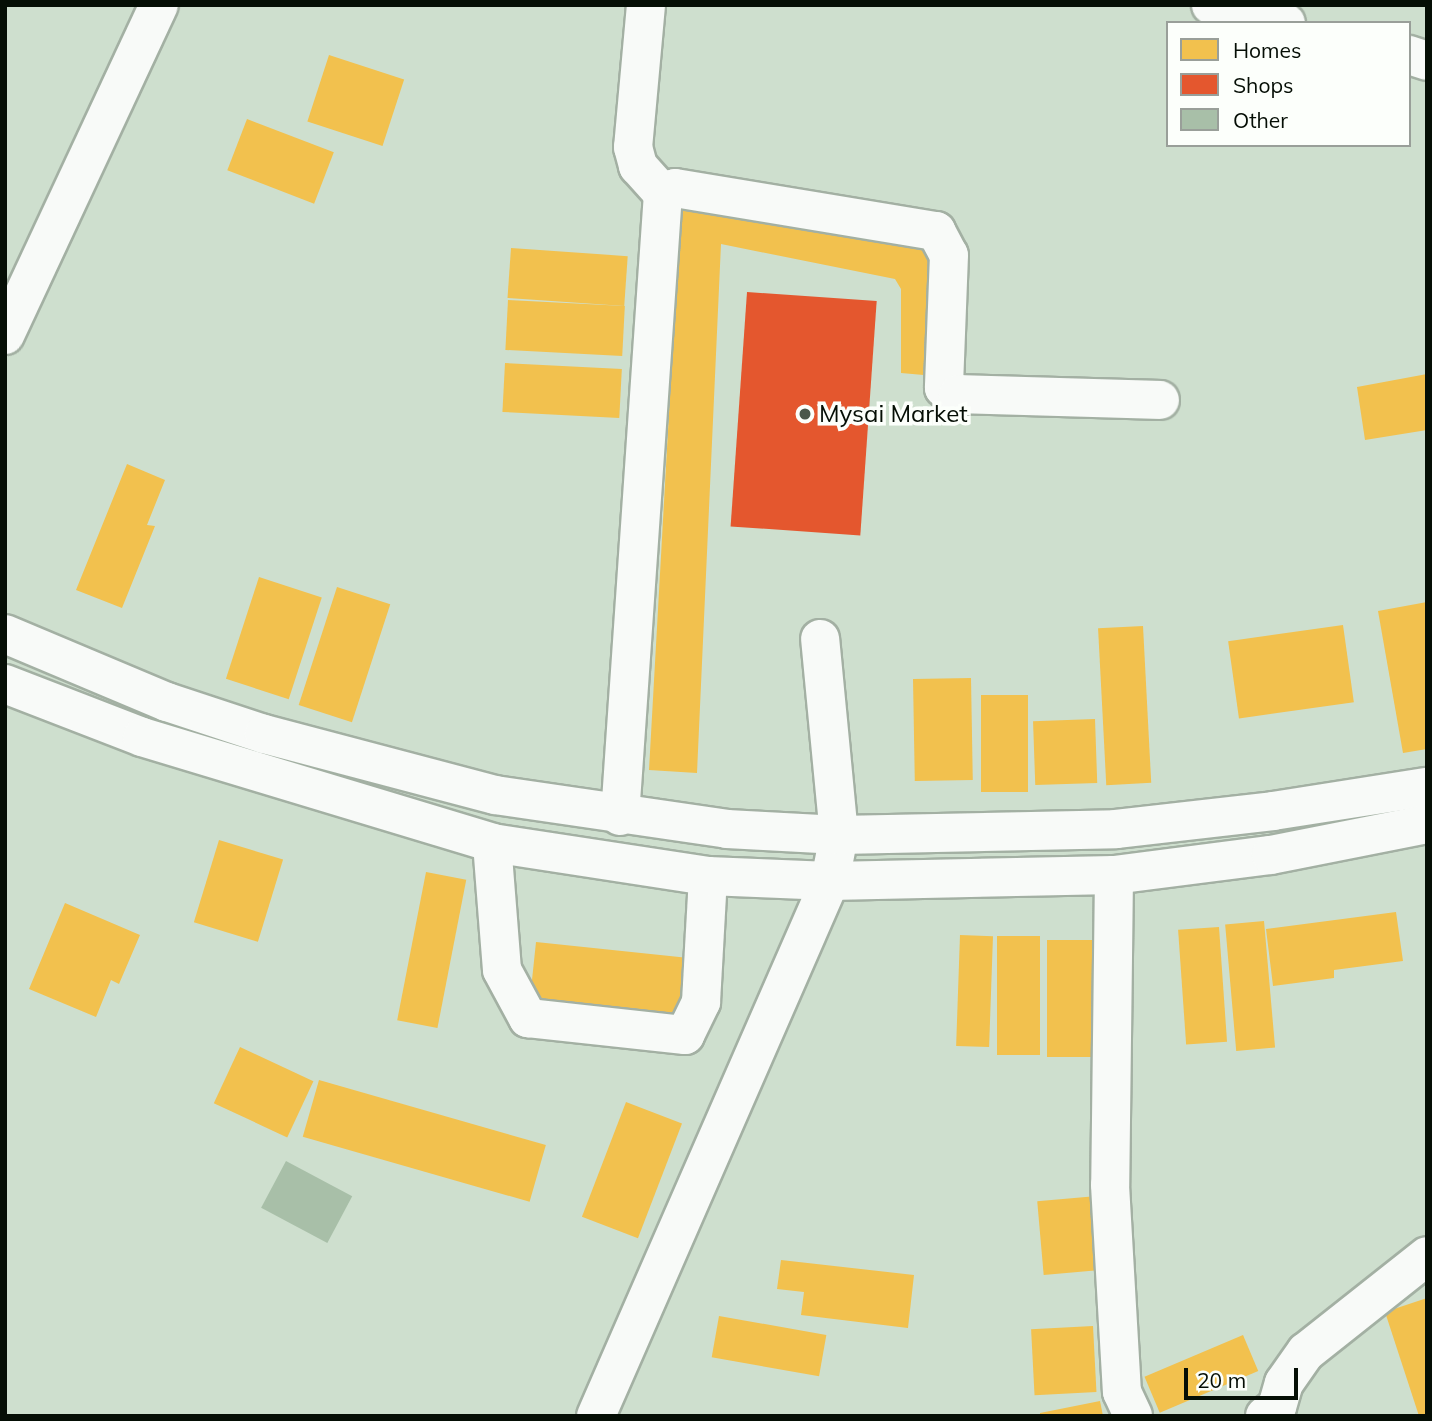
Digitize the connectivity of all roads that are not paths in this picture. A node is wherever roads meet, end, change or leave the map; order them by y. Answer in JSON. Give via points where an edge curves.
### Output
{"nodes":[{"id":1,"x":159,"y":5,"type":"edge"},
{"id":2,"x":646,"y":5,"type":"edge"},
{"id":3,"x":1211,"y":5,"type":"edge"},
{"id":4,"x":1278,"y":21,"type":"edge"},
{"id":5,"x":663,"y":194,"type":"junction"},
{"id":6,"x":5,"y":335,"type":"edge"},
{"id":7,"x":1160,"y":400,"type":"dead end"},
{"id":8,"x":5,"y":634,"type":"edge"},
{"id":9,"x":820,"y":639,"type":"dead end"},
{"id":10,"x":5,"y":684,"type":"edge"},
{"id":11,"x":1427,"y":786,"type":"edge"},
{"id":12,"x":620,"y":816,"type":"junction"},
{"id":13,"x":1427,"y":824,"type":"edge"},
{"id":14,"x":839,"y":835,"type":"junction"},
{"id":15,"x":492,"y":843,"type":"junction"},
{"id":16,"x":708,"y":876,"type":"junction"},
{"id":17,"x":1114,"y":876,"type":"junction"},
{"id":18,"x":830,"y":881,"type":"junction"},
{"id":19,"x":1427,"y":1256,"type":"edge"},
{"id":20,"x":596,"y":1416,"type":"edge"},
{"id":21,"x":1133,"y":1416,"type":"edge"},
{"id":22,"x":1265,"y":1416,"type":"edge"}],
"edges":[{"from":1,"to":6,"type":"main road"},
{"from":2,"to":5,"type":"main road","via":[[633,147],[638,166]]},
{"from":3,"to":4,"type":"main road"},
{"from":5,"to":7,"type":"main road","via":[[675,188],[936,231],[949,255],[942,375],[944,388],[951,391]]},
{"from":5,"to":12,"type":"main road"},
{"from":8,"to":12,"type":"main road","via":[[167,702],[264,734],[495,795]]},
{"from":9,"to":14,"type":"main road"},
{"from":10,"to":15,"type":"main road","via":[[142,737]]},
{"from":11,"to":14,"type":"main road","via":[[1273,811],[1116,828]]},
{"from":12,"to":14,"type":"main road","via":[[727,829]]},
{"from":13,"to":17,"type":"main road","via":[[1271,855]]},
{"from":14,"to":18,"type":"main road"},
{"from":15,"to":16,"type":"main road"},
{"from":15,"to":16,"type":"main road","via":[[502,971],[528,1018],[685,1035],[701,1002]]},
{"from":16,"to":18,"type":"main road"},
{"from":17,"to":18,"type":"main road"},
{"from":17,"to":21,"type":"main road","via":[[1110,1185],[1122,1392]]},
{"from":18,"to":20,"type":"main road"},
{"from":19,"to":22,"type":"main road","via":[[1306,1352],[1284,1383],[1277,1407]]}]}
